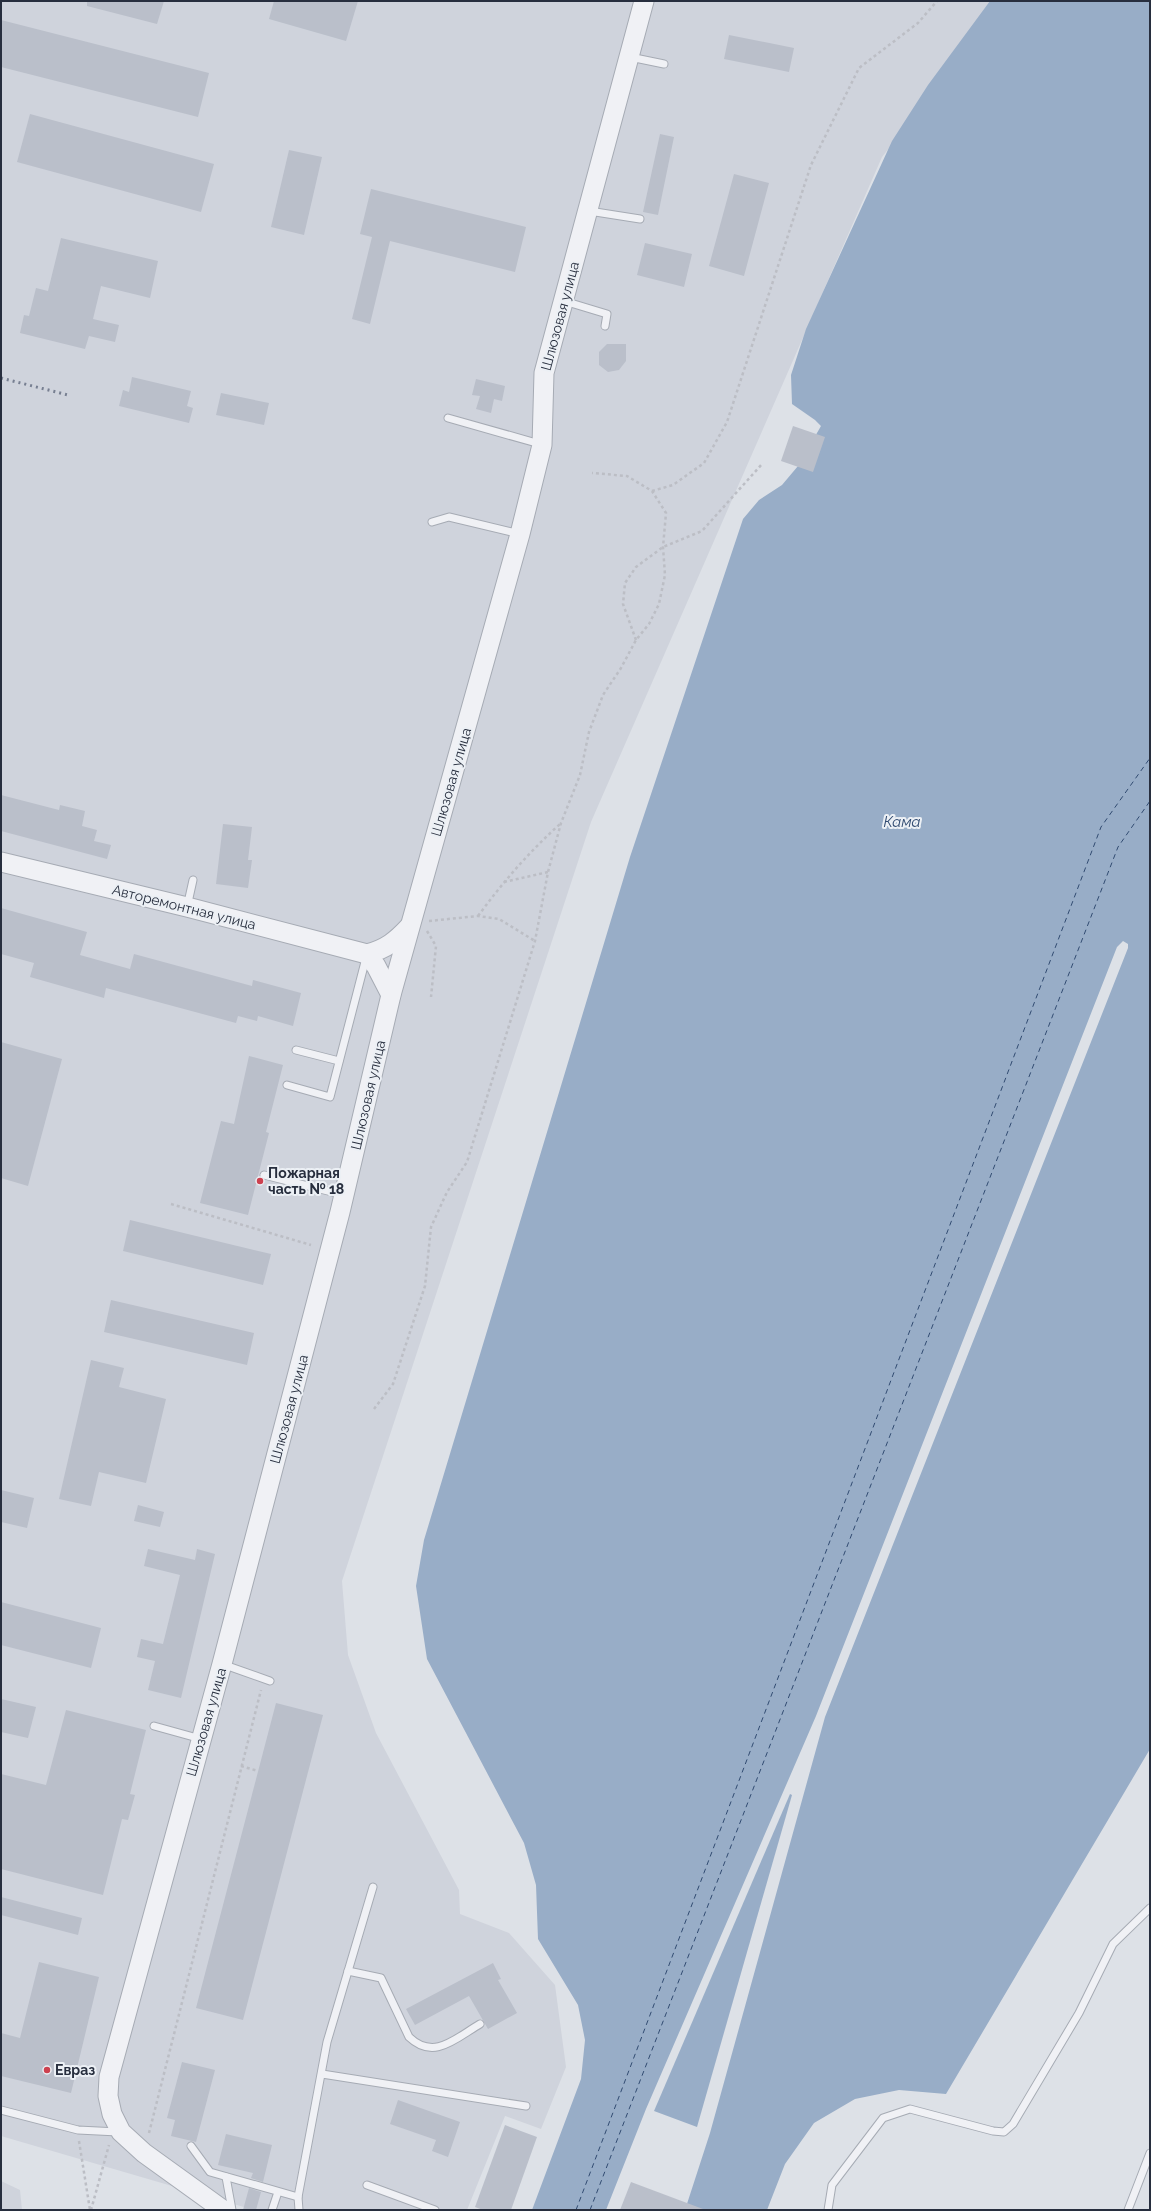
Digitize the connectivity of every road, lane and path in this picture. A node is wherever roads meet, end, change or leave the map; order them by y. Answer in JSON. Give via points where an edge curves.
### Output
{"nodes":[{"id":1,"x":644,"y":1,"type":"edge"},
{"id":2,"x":937,"y":1,"type":"edge"},
{"id":3,"x":629,"y":57,"type":"junction"},
{"id":4,"x":664,"y":64,"type":"dead end"},
{"id":5,"x":587,"y":210,"type":"junction"},
{"id":6,"x":640,"y":219,"type":"dead end"},
{"id":7,"x":563,"y":301,"type":"junction"},
{"id":8,"x":605,"y":326,"type":"dead end"},
{"id":9,"x":448,"y":418,"type":"dead end"},
{"id":10,"x":542,"y":445,"type":"junction"},
{"id":11,"x":762,"y":464,"type":"dead end"},
{"id":12,"x":592,"y":473,"type":"dead end"},
{"id":13,"x":652,"y":491,"type":"junction"},
{"id":14,"x":432,"y":522,"type":"dead end"},
{"id":15,"x":520,"y":534,"type":"junction"},
{"id":16,"x":663,"y":547,"type":"junction"},
{"id":17,"x":636,"y":640,"type":"junction"},
{"id":18,"x":561,"y":823,"type":"junction"},
{"id":19,"x":1,"y":862,"type":"edge"},
{"id":20,"x":548,"y":872,"type":"junction"},
{"id":21,"x":193,"y":880,"type":"dead end"},
{"id":22,"x":503,"y":882,"type":"junction"},
{"id":23,"x":187,"y":908,"type":"junction"},
{"id":24,"x":478,"y":916,"type":"junction"},
{"id":25,"x":416,"y":924,"type":"junction"},
{"id":26,"x":534,"y":941,"type":"junction"},
{"id":27,"x":367,"y":954,"type":"junction"},
{"id":28,"x":391,"y":994,"type":"junction"},
{"id":29,"x":431,"y":997,"type":"dead end"},
{"id":30,"x":296,"y":1050,"type":"dead end"},
{"id":31,"x":339,"y":1061,"type":"junction"},
{"id":32,"x":287,"y":1086,"type":"dead end"},
{"id":33,"x":264,"y":1175,"type":"dead end"},
{"id":34,"x":344,"y":1195,"type":"junction"},
{"id":35,"x":171,"y":1204,"type":"dead end"},
{"id":36,"x":311,"y":1245,"type":"dead end"},
{"id":37,"x":374,"y":1409,"type":"dead end"},
{"id":38,"x":222,"y":1664,"type":"junction"},
{"id":39,"x":267,"y":1680,"type":"joint"},
{"id":40,"x":154,"y":1726,"type":"dead end"},
{"id":41,"x":201,"y":1739,"type":"junction"},
{"id":42,"x":241,"y":1766,"type":"junction"},
{"id":43,"x":258,"y":1771,"type":"dead end"},
{"id":44,"x":373,"y":1887,"type":"dead end"},
{"id":45,"x":1150,"y":1908,"type":"edge"},
{"id":46,"x":348,"y":1971,"type":"junction"},
{"id":47,"x":480,"y":2024,"type":"dead end"},
{"id":48,"x":322,"y":2074,"type":"junction"},
{"id":49,"x":526,"y":2106,"type":"dead end"},
{"id":50,"x":1,"y":2110,"type":"edge"},
{"id":51,"x":78,"y":2130,"type":"junction"},
{"id":52,"x":116,"y":2132,"type":"junction"},
{"id":53,"x":191,"y":2146,"type":"dead end"},
{"id":54,"x":1150,"y":2153,"type":"edge"},
{"id":55,"x":144,"y":2154,"type":"junction"},
{"id":56,"x":226,"y":2177,"type":"junction"},
{"id":57,"x":367,"y":2185,"type":"dead end"},
{"id":58,"x":278,"y":2192,"type":"junction"},
{"id":59,"x":298,"y":2198,"type":"junction"},
{"id":60,"x":91,"y":2210,"type":"edge"},
{"id":61,"x":223,"y":2210,"type":"edge"},
{"id":62,"x":232,"y":2210,"type":"edge"},
{"id":63,"x":272,"y":2210,"type":"edge"},
{"id":64,"x":299,"y":2210,"type":"edge"},
{"id":65,"x":435,"y":2210,"type":"edge"},
{"id":66,"x":828,"y":2210,"type":"edge"},
{"id":67,"x":1128,"y":2210,"type":"edge"}],
"edges":[{"from":1,"to":3,"type":"street","name":"Шлюзовая улица"},
{"from":2,"to":13,"type":"path","via":[[918,23],[859,68],[811,165],[728,422],[704,463],[673,485]]},
{"from":3,"to":4,"type":"lane"},
{"from":3,"to":5,"type":"street","name":"Шлюзовая улица"},
{"from":5,"to":6,"type":"lane"},
{"from":5,"to":7,"type":"street","name":"Шлюзовая улица"},
{"from":7,"to":8,"type":"lane","via":[[607,314]]},
{"from":7,"to":10,"type":"street","name":"Шлюзовая улица","via":[[544,373]]},
{"from":9,"to":10,"type":"lane"},
{"from":10,"to":15,"type":"street","name":"Шлюзовая улица"},
{"from":11,"to":16,"type":"path","via":[[702,531]]},
{"from":12,"to":13,"type":"path","via":[[626,476]]},
{"from":13,"to":16,"type":"path","via":[[666,513]]},
{"from":14,"to":15,"type":"lane","via":[[449,517]]},
{"from":15,"to":25,"type":"street","name":"Шлюзовая улица"},
{"from":16,"to":17,"type":"path","via":[[665,575],[658,604],[649,624]]},
{"from":16,"to":17,"type":"path","via":[[636,567],[625,583],[622,604]]},
{"from":17,"to":18,"type":"path","via":[[603,695],[589,732],[580,775]]},
{"from":18,"to":20,"type":"path"},
{"from":18,"to":22,"type":"path","via":[[534,847]]},
{"from":19,"to":23,"type":"street","name":"Авторемонтная улица"},
{"from":20,"to":22,"type":"path"},
{"from":20,"to":26,"type":"path"},
{"from":21,"to":23,"type":"lane"},
{"from":22,"to":24,"type":"path"},
{"from":23,"to":27,"type":"street","name":"Авторемонтная улица"},
{"from":24,"to":25,"type":"path"},
{"from":24,"to":26,"type":"path","via":[[499,920]]},
{"from":25,"to":27,"type":"street","via":[[382,951]]},
{"from":25,"to":28,"type":"street","name":"Шлюзовая улица"},
{"from":25,"to":29,"type":"path","via":[[436,946]]},
{"from":26,"to":37,"type":"path","via":[[467,1162],[447,1192],[431,1227],[425,1286],[393,1384]]},
{"from":27,"to":28,"type":"street"},
{"from":27,"to":31,"type":"lane"},
{"from":28,"to":34,"type":"street","name":"Шлюзовая улица"},
{"from":30,"to":31,"type":"lane"},
{"from":31,"to":32,"type":"lane","via":[[330,1097]]},
{"from":33,"to":34,"type":"lane"},
{"from":34,"to":38,"type":"street","name":"Шлюзовая улица"},
{"from":35,"to":36,"type":"path"},
{"from":38,"to":39,"type":"lane"},
{"from":38,"to":41,"type":"street","name":"Шлюзовая улица"},
{"from":39,"to":42,"type":"path"},
{"from":40,"to":41,"type":"lane"},
{"from":41,"to":52,"type":"street","name":"Шлюзовая улица","via":[[109,2077],[108,2096]]},
{"from":42,"to":43,"type":"path"},
{"from":42,"to":55,"type":"path"},
{"from":44,"to":46,"type":"lane"},
{"from":45,"to":66,"type":"lane","via":[[1113,1944],[1079,2013],[1013,2124],[1004,2132],[994,2131],[910,2109],[883,2118],[832,2185]]},
{"from":46,"to":47,"type":"lane","via":[[381,1978],[409,2037],[417,2044],[427,2048],[438,2048]]},
{"from":46,"to":48,"type":"lane","via":[[328,2042]]},
{"from":48,"to":49,"type":"lane"},
{"from":48,"to":59,"type":"lane"},
{"from":50,"to":51,"type":"lane"},
{"from":51,"to":52,"type":"lane"},
{"from":51,"to":60,"type":"path"},
{"from":52,"to":55,"type":"street","name":"Шлюзовая улица"},
{"from":52,"to":60,"type":"path"},
{"from":53,"to":56,"type":"lane","via":[[210,2172]]},
{"from":54,"to":67,"type":"lane"},
{"from":55,"to":61,"type":"street","name":"Шлюзовая улица"},
{"from":56,"to":58,"type":"lane"},
{"from":56,"to":62,"type":"lane"},
{"from":57,"to":65,"type":"lane"},
{"from":58,"to":59,"type":"lane"},
{"from":58,"to":63,"type":"lane"},
{"from":59,"to":64,"type":"lane"}]}
